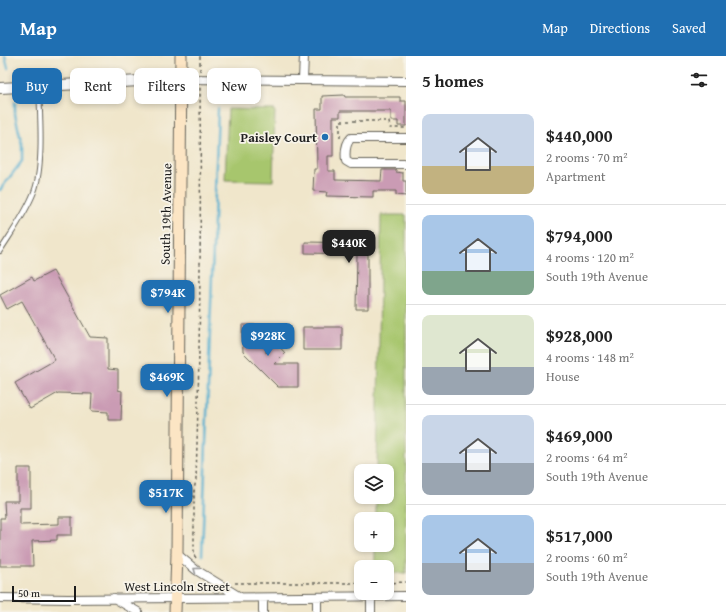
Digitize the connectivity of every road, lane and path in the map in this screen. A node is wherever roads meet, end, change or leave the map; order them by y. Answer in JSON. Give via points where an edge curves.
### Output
{"nodes":[{"id":1,"x":181,"y":56,"type":"edge"},
{"id":2,"x":200,"y":56,"type":"edge"},
{"id":3,"x":304,"y":56,"type":"edge"},
{"id":4,"x":181,"y":68,"type":"edge"},
{"id":5,"x":200,"y":80,"type":"junction"},
{"id":6,"x":303,"y":80,"type":"junction"},
{"id":7,"x":406,"y":81,"type":"edge"},
{"id":8,"x":134,"y":82,"type":"edge"},
{"id":9,"x":62,"y":86,"type":"edge"},
{"id":10,"x":0,"y":88,"type":"edge"},
{"id":11,"x":12,"y":88,"type":"edge"},
{"id":12,"x":39,"y":104,"type":"edge"},
{"id":13,"x":181,"y":104,"type":"edge"},
{"id":14,"x":406,"y":138,"type":"edge"},
{"id":15,"x":406,"y":164,"type":"edge"},
{"id":16,"x":0,"y":251,"type":"edge"},
{"id":17,"x":177,"y":554,"type":"junction"},
{"id":18,"x":198,"y":563,"type":"dead end"},
{"id":19,"x":394,"y":582,"type":"edge"},
{"id":20,"x":406,"y":582,"type":"edge"},
{"id":21,"x":234,"y":583,"type":"dead end"},
{"id":22,"x":354,"y":583,"type":"edge"},
{"id":23,"x":394,"y":596,"type":"edge"},
{"id":24,"x":406,"y":596,"type":"edge"},
{"id":25,"x":317,"y":597,"type":"junction"},
{"id":26,"x":354,"y":597,"type":"edge"},
{"id":27,"x":0,"y":598,"type":"edge"},
{"id":28,"x":114,"y":598,"type":"junction"},
{"id":29,"x":175,"y":598,"type":"junction"},
{"id":30,"x":241,"y":598,"type":"junction"},
{"id":31,"x":263,"y":598,"type":"junction"},
{"id":32,"x":371,"y":600,"type":"edge"},
{"id":33,"x":138,"y":612,"type":"edge"},
{"id":34,"x":175,"y":612,"type":"edge"},
{"id":35,"x":263,"y":612,"type":"edge"},
{"id":36,"x":317,"y":612,"type":"edge"},
{"id":37,"x":371,"y":612,"type":"edge"}],
"edges":[{"from":1,"to":4,"type":"main road","name":"South 19th Avenue"},
{"from":2,"to":5,"type":"path"},
{"from":3,"to":6,"type":"street"},
{"from":5,"to":6,"type":"street"},
{"from":5,"to":18,"type":"path","via":[[200,366],[194,491],[194,555]]},
{"from":6,"to":7,"type":"street"},
{"from":8,"to":9,"type":"street"},
{"from":10,"to":11,"type":"street"},
{"from":12,"to":16,"type":"lane","via":[[39,161],[34,191]]},
{"from":13,"to":17,"type":"main road","name":"South 19th Avenue"},
{"from":14,"to":15,"type":"street","via":[[352,138],[348,141],[345,155],[346,161],[351,164]]},
{"from":17,"to":29,"type":"main road","name":"South 19th Avenue"},
{"from":30,"to":17,"type":"street","name":"West Lincoln Street","one_way":true,"via":[[196,570]]},
{"from":19,"to":20,"type":"path"},
{"from":21,"to":22,"type":"path"},
{"from":23,"to":24,"type":"street","name":"West Lincoln Street"},
{"from":25,"to":26,"type":"street","name":"West Lincoln Street"},
{"from":25,"to":31,"type":"street","name":"West Lincoln Street"},
{"from":25,"to":36,"type":"street"},
{"from":27,"to":28,"type":"street","name":"West Lincoln Street"},
{"from":28,"to":29,"type":"street","name":"West Lincoln Street"},
{"from":28,"to":33,"type":"street","name":"West Lincoln Street"},
{"from":29,"to":30,"type":"street","name":"West Lincoln Street"},
{"from":29,"to":34,"type":"main road","name":"South 19th Avenue"},
{"from":30,"to":31,"type":"street","name":"West Lincoln Street"},
{"from":31,"to":35,"type":"street"},
{"from":32,"to":37,"type":"street"}]}
